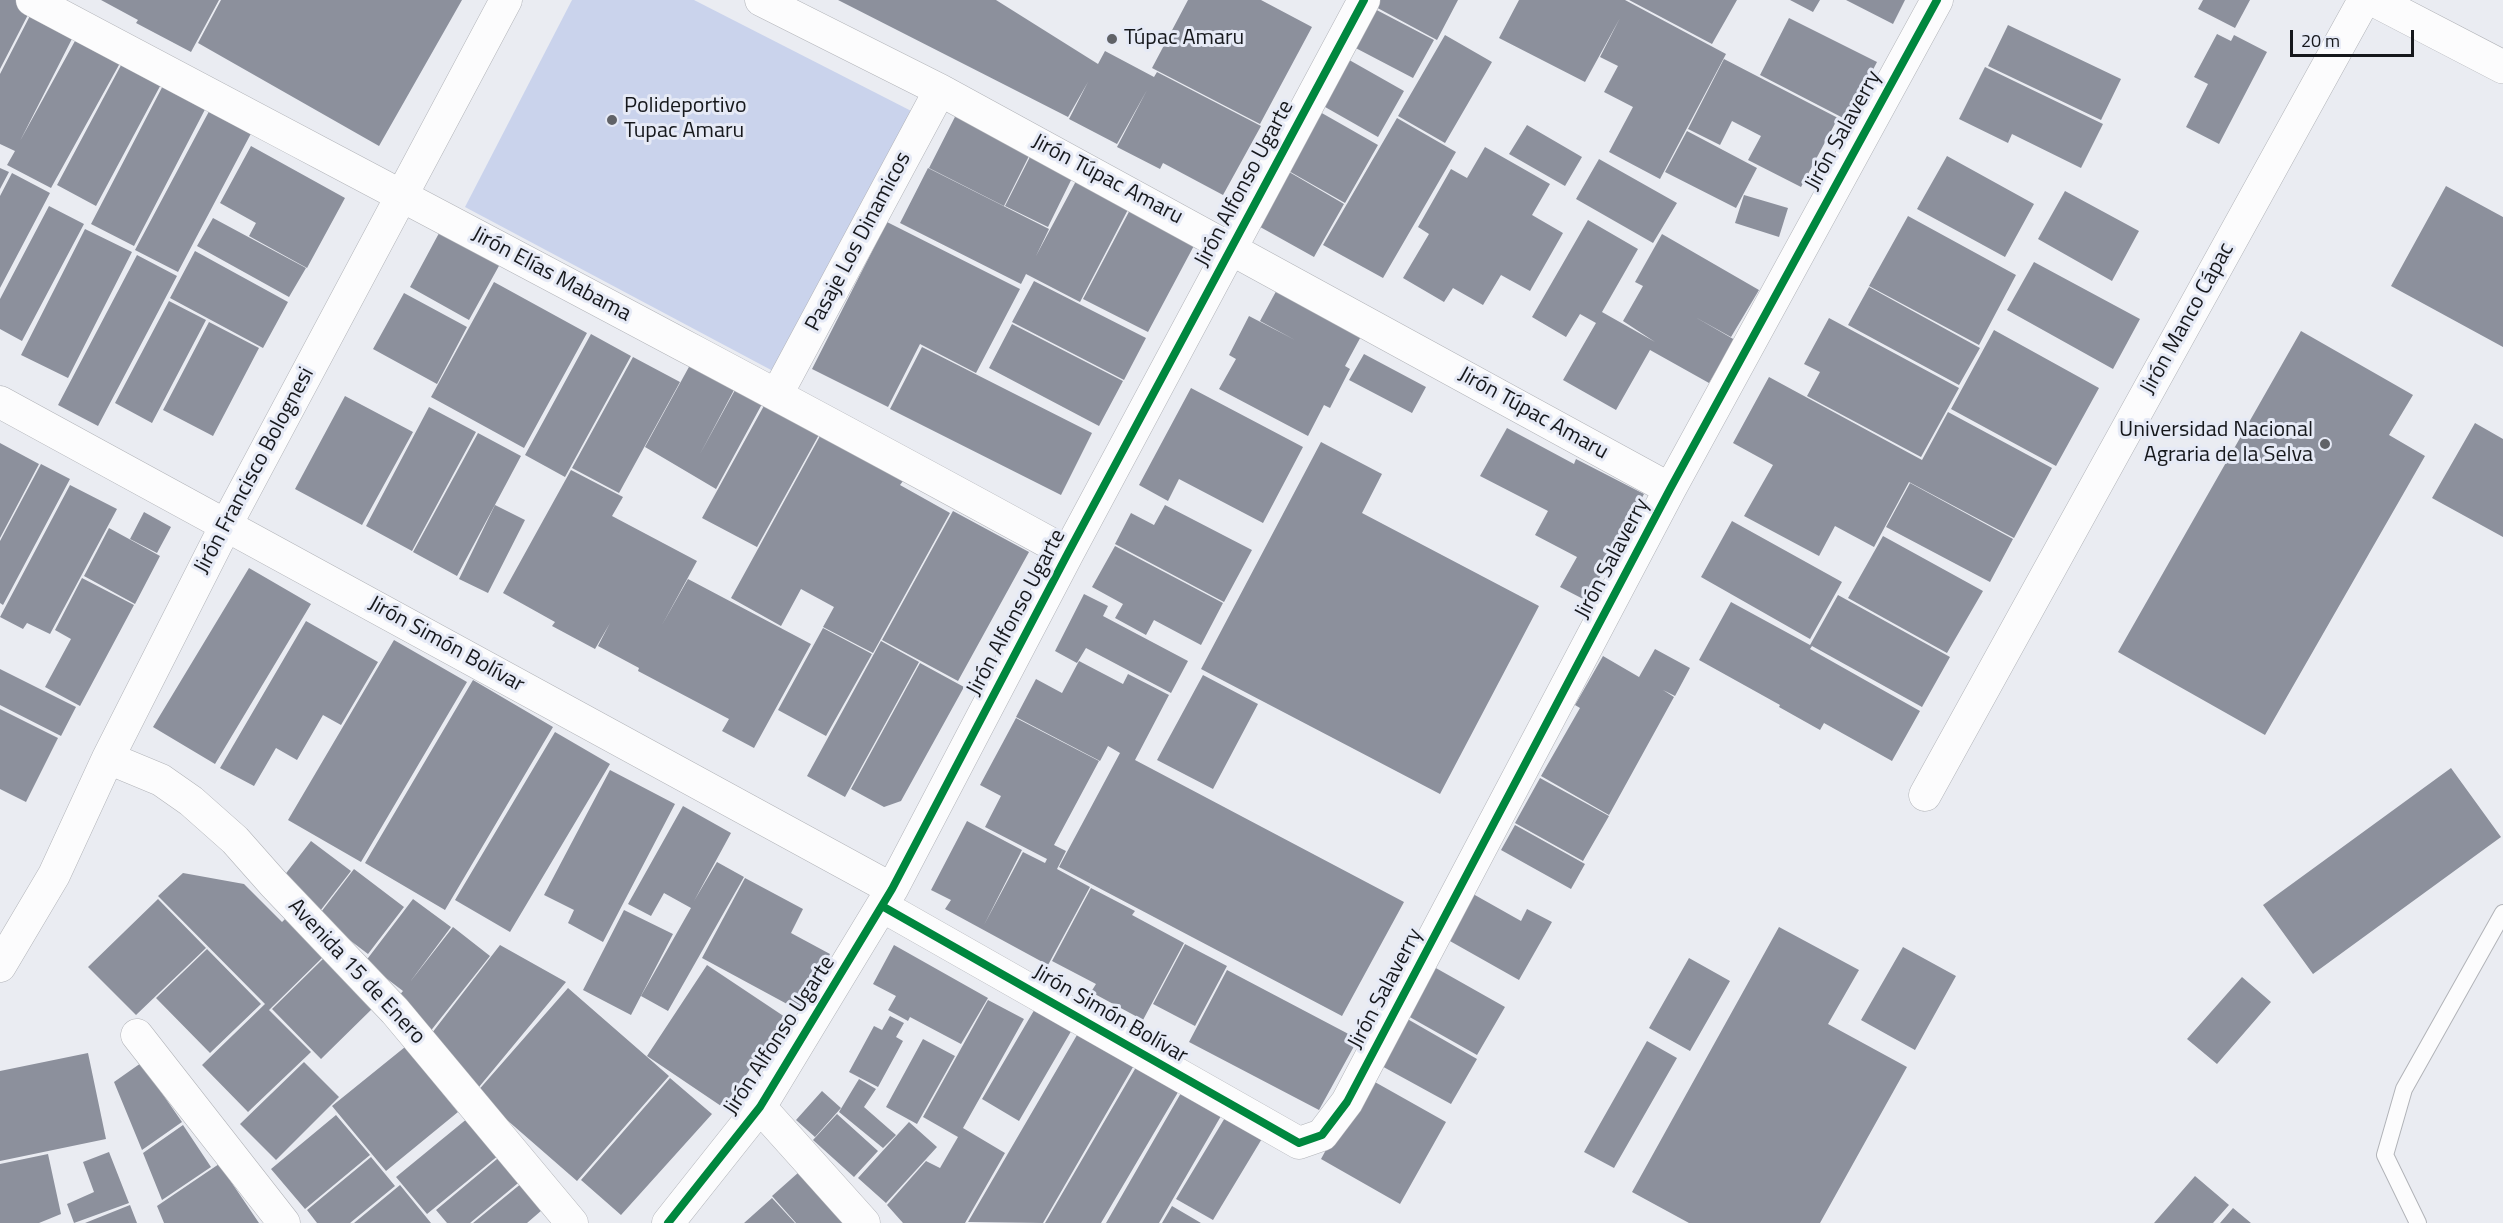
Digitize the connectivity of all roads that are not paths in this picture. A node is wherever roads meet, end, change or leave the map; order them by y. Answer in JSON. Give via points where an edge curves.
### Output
{"nodes":[{"id":1,"x":32,"y":0,"type":"edge"},
{"id":2,"x":506,"y":0,"type":"edge"},
{"id":3,"x":761,"y":0,"type":"edge"},
{"id":4,"x":1364,"y":0,"type":"edge"},
{"id":5,"x":1937,"y":0,"type":"edge"},
{"id":6,"x":2364,"y":0,"type":"edge"},
{"id":7,"x":2374,"y":0,"type":"edge"},
{"id":8,"x":2503,"y":67,"type":"edge"},
{"id":9,"x":940,"y":90,"type":"junction"},
{"id":10,"x":399,"y":196,"type":"junction"},
{"id":11,"x":1232,"y":248,"type":"junction"},
{"id":12,"x":777,"y":394,"type":"junction"},
{"id":13,"x":0,"y":402,"type":"edge"},
{"id":14,"x":1670,"y":489,"type":"junction"},
{"id":15,"x":226,"y":525,"type":"junction"},
{"id":16,"x":1068,"y":553,"type":"junction"},
{"id":17,"x":108,"y":758,"type":"junction"},
{"id":18,"x":1925,"y":795,"type":"dead end"},
{"id":19,"x":887,"y":897,"type":"junction"},
{"id":20,"x":2503,"y":913,"type":"edge"},
{"id":21,"x":6,"y":957,"type":"edge"},
{"id":22,"x":137,"y":1035,"type":"dead end"},
{"id":23,"x":760,"y":1107,"type":"junction"},
{"id":24,"x":1322,"y":1135,"type":"joint"},
{"id":25,"x":284,"y":1223,"type":"edge"},
{"id":26,"x":572,"y":1223,"type":"edge"},
{"id":27,"x":668,"y":1223,"type":"edge"},
{"id":28,"x":864,"y":1223,"type":"edge"},
{"id":29,"x":2418,"y":1223,"type":"edge"}],
"edges":[{"from":1,"to":10,"type":"street","name":"Jirón Elías Mabama"},
{"from":2,"to":10,"type":"street","name":"Jirón Francisco Bolognesi"},
{"from":3,"to":9,"type":"street","name":"Jirón Túpac Amaru"},
{"from":4,"to":11,"type":"street","name":"Jirón Alfonso Ugarte"},
{"from":5,"to":14,"type":"street","name":"Jirón Salaverry"},
{"from":6,"to":18,"type":"street","name":"Jirón Manco Cápac"},
{"from":7,"to":8,"type":"highway"},
{"from":9,"to":11,"type":"street","name":"Jirón Túpac Amaru"},
{"from":9,"to":12,"type":"street","name":"Pasaje Los Dinamicos"},
{"from":10,"to":12,"type":"street","name":"Jirón Elías Mabama"},
{"from":10,"to":15,"type":"street","name":"Jirón Francisco Bolognesi"},
{"from":11,"to":14,"type":"street","name":"Jirón Túpac Amaru"},
{"from":11,"to":16,"type":"street","name":"Jirón Alfonso Ugarte"},
{"from":12,"to":16,"type":"street","name":"Jirón Elías Mabama"},
{"from":13,"to":15,"type":"street","name":"Jirón Simón Bolívar"},
{"from":14,"to":24,"type":"street","name":"Jirón Salaverry","via":[[1347,1102]]},
{"from":15,"to":17,"type":"street","name":"Jirón Francisco Bolognesi"},
{"from":15,"to":19,"type":"street","name":"Jirón Simón Bolívar"},
{"from":16,"to":19,"type":"street","name":"Jirón Alfonso Ugarte"},
{"from":17,"to":21,"type":"street","name":"Jirón Francisco Bolognesi","via":[[54,875]]},
{"from":17,"to":26,"type":"street","name":"Avenida 15 de Enero","via":[[161,780],[235,840],[395,1011]]},
{"from":19,"to":23,"type":"street","name":"Jirón Alfonso Ugarte"},
{"from":19,"to":24,"type":"street","name":"Jirón Simón Bolívar","via":[[1299,1143]]},
{"from":20,"to":29,"type":"lane","via":[[2404,1089],[2385,1155]]},
{"from":22,"to":25,"type":"street"},
{"from":23,"to":27,"type":"street","name":"Jirón Alfonso Ugarte"},
{"from":23,"to":28,"type":"street"}]}
